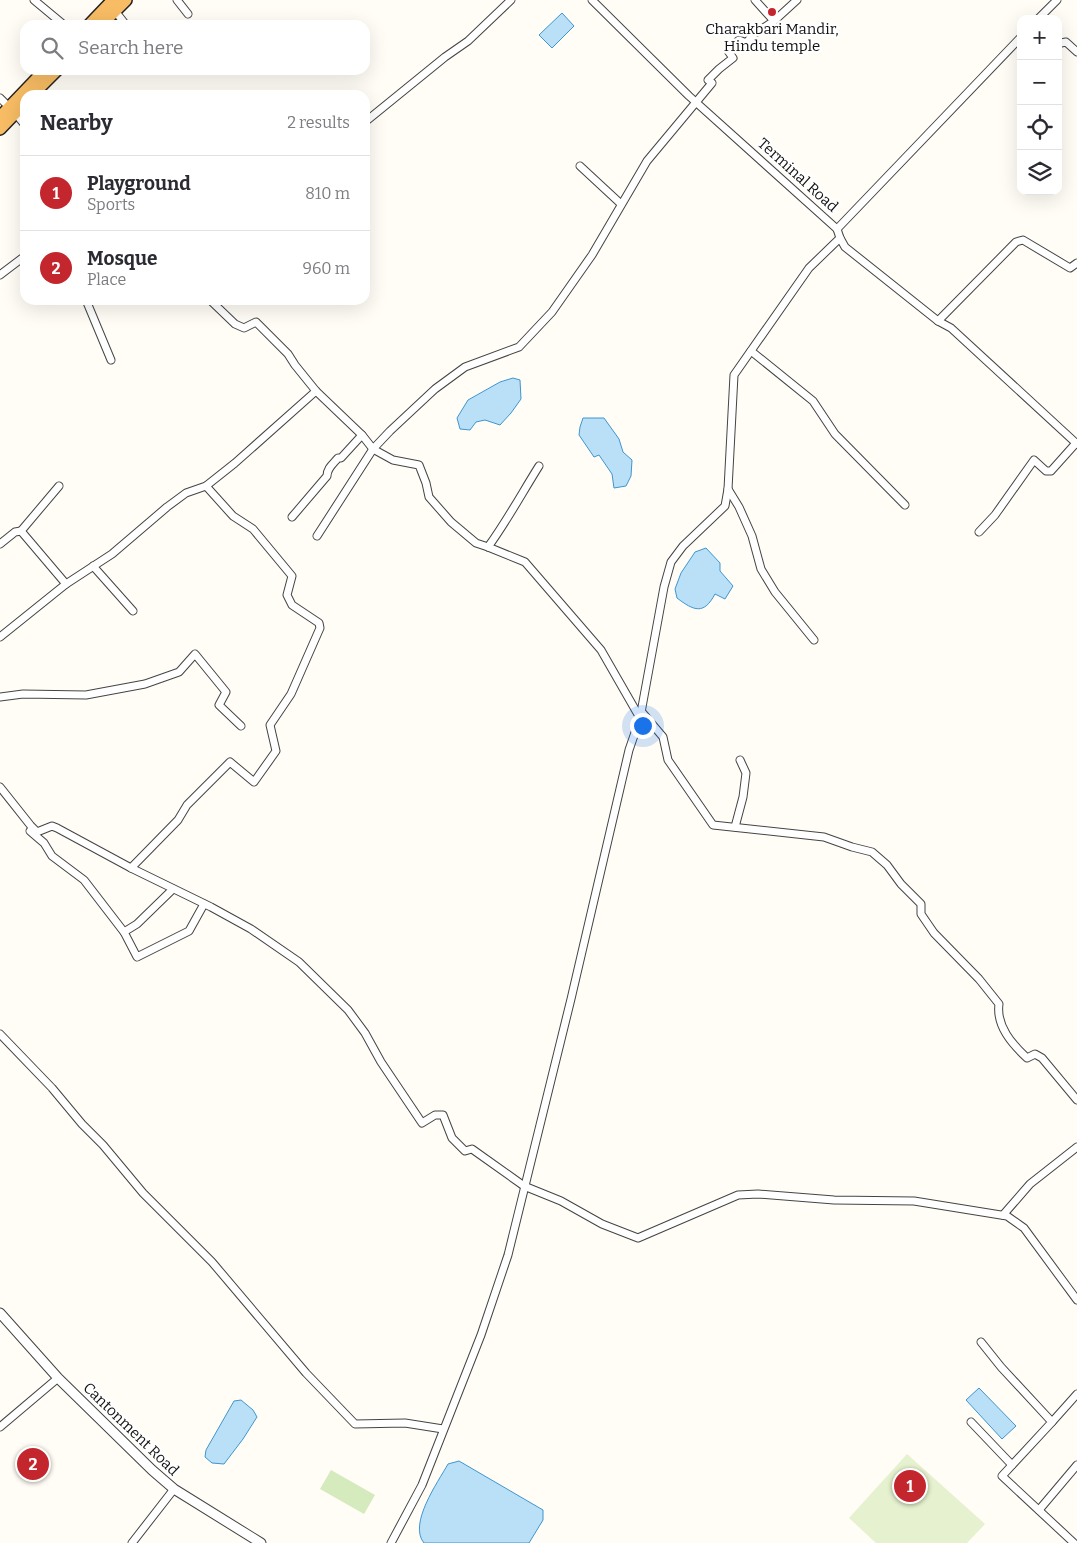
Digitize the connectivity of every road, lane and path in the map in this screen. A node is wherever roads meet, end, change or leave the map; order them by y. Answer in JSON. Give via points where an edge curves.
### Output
{"nodes":[{"id":1,"x":34,"y":0,"type":"edge"},
{"id":2,"x":126,"y":0,"type":"edge"},
{"id":3,"x":177,"y":0,"type":"edge"},
{"id":4,"x":511,"y":0,"type":"edge"},
{"id":5,"x":592,"y":0,"type":"edge"},
{"id":6,"x":755,"y":0,"type":"edge"},
{"id":7,"x":797,"y":0,"type":"edge"},
{"id":8,"x":1057,"y":0,"type":"edge"},
{"id":9,"x":114,"y":5,"type":"edge"},
{"id":10,"x":188,"y":14,"type":"dead end"},
{"id":11,"x":1042,"y":15,"type":"edge"},
{"id":12,"x":58,"y":20,"type":"edge"},
{"id":13,"x":95,"y":20,"type":"edge"},
{"id":14,"x":104,"y":20,"type":"edge"},
{"id":15,"x":123,"y":20,"type":"edge"},
{"id":16,"x":774,"y":21,"type":"junction"},
{"id":17,"x":1017,"y":41,"type":"edge"},
{"id":18,"x":1062,"y":43,"type":"edge"},
{"id":19,"x":1077,"y":52,"type":"edge"},
{"id":20,"x":41,"y":75,"type":"edge"},
{"id":21,"x":52,"y":75,"type":"edge"},
{"id":22,"x":28,"y":90,"type":"edge"},
{"id":23,"x":37,"y":90,"type":"edge"},
{"id":24,"x":0,"y":98,"type":"edge"},
{"id":25,"x":20,"y":100,"type":"edge"},
{"id":26,"x":695,"y":102,"type":"junction"},
{"id":27,"x":20,"y":106,"type":"edge"},
{"id":28,"x":12,"y":110,"type":"junction"},
{"id":29,"x":0,"y":117,"type":"edge"},
{"id":30,"x":370,"y":118,"type":"edge"},
{"id":31,"x":20,"y":119,"type":"edge"},
{"id":32,"x":0,"y":129,"type":"edge"},
{"id":33,"x":580,"y":166,"type":"dead end"},
{"id":34,"x":621,"y":204,"type":"junction"},
{"id":35,"x":837,"y":229,"type":"junction"},
{"id":36,"x":840,"y":238,"type":"junction"},
{"id":37,"x":20,"y":260,"type":"edge"},
{"id":38,"x":1077,"y":263,"type":"edge"},
{"id":39,"x":0,"y":275,"type":"edge"},
{"id":40,"x":88,"y":305,"type":"edge"},
{"id":41,"x":215,"y":305,"type":"edge"},
{"id":42,"x":938,"y":322,"type":"junction"},
{"id":43,"x":751,"y":351,"type":"junction"},
{"id":44,"x":111,"y":360,"type":"dead end"},
{"id":45,"x":316,"y":391,"type":"junction"},
{"id":46,"x":362,"y":435,"type":"junction"},
{"id":47,"x":1076,"y":444,"type":"edge"},
{"id":48,"x":372,"y":450,"type":"junction"},
{"id":49,"x":539,"y":466,"type":"dead end"},
{"id":50,"x":58,"y":486,"type":"dead end"},
{"id":51,"x":206,"y":486,"type":"junction"},
{"id":52,"x":728,"y":489,"type":"junction"},
{"id":53,"x":905,"y":505,"type":"dead end"},
{"id":54,"x":292,"y":517,"type":"dead end"},
{"id":55,"x":21,"y":531,"type":"junction"},
{"id":56,"x":980,"y":532,"type":"dead end"},
{"id":57,"x":317,"y":536,"type":"dead end"},
{"id":58,"x":0,"y":544,"type":"edge"},
{"id":59,"x":488,"y":546,"type":"junction"},
{"id":60,"x":93,"y":566,"type":"junction"},
{"id":61,"x":66,"y":584,"type":"junction"},
{"id":62,"x":133,"y":611,"type":"dead end"},
{"id":63,"x":0,"y":637,"type":"edge"},
{"id":64,"x":814,"y":640,"type":"dead end"},
{"id":65,"x":0,"y":697,"type":"edge"},
{"id":66,"x":640,"y":715,"type":"junction"},
{"id":67,"x":241,"y":726,"type":"dead end"},
{"id":68,"x":740,"y":760,"type":"dead end"},
{"id":69,"x":0,"y":787,"type":"edge"},
{"id":70,"x":31,"y":826,"type":"junction"},
{"id":71,"x":736,"y":827,"type":"junction"},
{"id":72,"x":131,"y":868,"type":"junction"},
{"id":73,"x":173,"y":888,"type":"junction"},
{"id":74,"x":204,"y":904,"type":"junction"},
{"id":75,"x":124,"y":932,"type":"junction"},
{"id":76,"x":0,"y":1034,"type":"edge"},
{"id":77,"x":1077,"y":1100,"type":"edge"},
{"id":78,"x":1077,"y":1147,"type":"edge"},
{"id":79,"x":524,"y":1186,"type":"junction"},
{"id":80,"x":1003,"y":1215,"type":"junction"},
{"id":81,"x":1077,"y":1300,"type":"edge"},
{"id":82,"x":0,"y":1313,"type":"edge"},
{"id":83,"x":981,"y":1342,"type":"dead end"},
{"id":84,"x":58,"y":1378,"type":"junction"},
{"id":85,"x":1077,"y":1394,"type":"edge"},
{"id":86,"x":972,"y":1422,"type":"dead end"},
{"id":87,"x":1052,"y":1422,"type":"junction"},
{"id":88,"x":0,"y":1427,"type":"edge"},
{"id":89,"x":443,"y":1429,"type":"junction"},
{"id":90,"x":1012,"y":1465,"type":"junction"},
{"id":91,"x":1077,"y":1465,"type":"edge"},
{"id":92,"x":174,"y":1489,"type":"junction"},
{"id":93,"x":1039,"y":1510,"type":"junction"},
{"id":94,"x":132,"y":1543,"type":"edge"},
{"id":95,"x":261,"y":1543,"type":"edge"},
{"id":96,"x":390,"y":1543,"type":"edge"},
{"id":97,"x":1075,"y":1543,"type":"edge"}],
"edges":[{"from":1,"to":12,"type":"street"},
{"from":2,"to":9,"type":"highway"},
{"from":3,"to":10,"type":"street"},
{"from":4,"to":30,"type":"street","via":[[468,41]]},
{"from":5,"to":26,"type":"street","name":"Terminal Road"},
{"from":6,"to":16,"type":"street"},
{"from":7,"to":16,"type":"street"},
{"from":8,"to":11,"type":"street"},
{"from":9,"to":13,"type":"highway"},
{"from":9,"to":14,"type":"highway"},
{"from":9,"to":15,"type":"street"},
{"from":16,"to":26,"type":"street","via":[[746,43],[739,40],[728,51],[733,58],[708,80],[712,83]]},
{"from":17,"to":35,"type":"street"},
{"from":18,"to":19,"type":"street","via":[[1066,42]]},
{"from":20,"to":22,"type":"highway"},
{"from":21,"to":23,"type":"highway"},
{"from":24,"to":28,"type":"street"},
{"from":25,"to":28,"type":"highway"},
{"from":26,"to":34,"type":"street","via":[[647,161]]},
{"from":26,"to":35,"type":"street","name":"Terminal Road"},
{"from":27,"to":28,"type":"highway"},
{"from":28,"to":29,"type":"highway"},
{"from":28,"to":31,"type":"street"},
{"from":28,"to":32,"type":"highway"},
{"from":33,"to":34,"type":"street"},
{"from":34,"to":48,"type":"street","via":[[570,287],[519,347],[481,360],[453,375],[435,388]]},
{"from":35,"to":36,"type":"street","name":"Terminal Road"},
{"from":36,"to":42,"type":"street","name":"Terminal Road","via":[[845,247]]},
{"from":36,"to":43,"type":"street","via":[[808,268]]},
{"from":37,"to":39,"type":"street"},
{"from":38,"to":42,"type":"street","via":[[1070,268],[1023,240],[1016,242]]},
{"from":40,"to":44,"type":"street"},
{"from":41,"to":45,"type":"street","via":[[244,328],[256,322],[288,354]]},
{"from":42,"to":47,"type":"street","name":"Terminal Road","via":[[951,328]]},
{"from":43,"to":52,"type":"street","via":[[734,375]]},
{"from":43,"to":53,"type":"street","via":[[813,402],[835,434]]},
{"from":45,"to":46,"type":"street"},
{"from":45,"to":51,"type":"street"},
{"from":46,"to":48,"type":"street"},
{"from":46,"to":54,"type":"street","via":[[345,455],[332,464]]},
{"from":47,"to":56,"type":"street","via":[[1051,471],[1034,460]]},
{"from":48,"to":57,"type":"street"},
{"from":48,"to":59,"type":"street","via":[[393,460],[419,465],[429,497],[476,543]]},
{"from":49,"to":59,"type":"street"},
{"from":50,"to":55,"type":"street"},
{"from":51,"to":60,"type":"street","via":[[186,493]]},
{"from":51,"to":72,"type":"street","via":[[276,555],[292,576],[287,595],[292,605],[319,623],[320,628],[290,694],[270,725],[276,751],[254,782],[230,762]]},
{"from":52,"to":64,"type":"street","via":[[752,536],[761,568],[774,592]]},
{"from":52,"to":66,"type":"street","via":[[725,506],[682,546],[671,562]]},
{"from":55,"to":58,"type":"street"},
{"from":55,"to":61,"type":"street"},
{"from":59,"to":66,"type":"street","via":[[525,562],[601,650]]},
{"from":60,"to":61,"type":"street"},
{"from":60,"to":62,"type":"street"},
{"from":61,"to":63,"type":"street"},
{"from":65,"to":67,"type":"street","via":[[23,694],[86,696],[145,684],[179,672],[195,654],[226,692],[219,705]]},
{"from":66,"to":71,"type":"street","via":[[663,737],[668,760],[713,825]]},
{"from":66,"to":79,"type":"street"},
{"from":68,"to":71,"type":"street","via":[[746,773]]},
{"from":69,"to":70,"type":"street"},
{"from":70,"to":72,"type":"street","via":[[37,832],[52,826],[57,828]]},
{"from":70,"to":75,"type":"street","via":[[28,829],[44,843],[52,856],[84,880]]},
{"from":71,"to":77,"type":"street","via":[[824,837],[872,852],[887,864],[920,904],[921,914],[934,932],[999,1004],[997,1014],[1016,1048],[1027,1058],[1035,1054],[1042,1058]]},
{"from":72,"to":73,"type":"street"},
{"from":73,"to":74,"type":"street"},
{"from":73,"to":75,"type":"street","via":[[137,924]]},
{"from":74,"to":75,"type":"street","via":[[189,931],[137,957]]},
{"from":74,"to":79,"type":"street","via":[[251,929],[298,962],[335,996],[365,1033],[422,1123],[434,1114],[443,1115],[452,1138],[466,1151],[472,1149]]},
{"from":76,"to":89,"type":"street","via":[[52,1088],[142,1193],[212,1262],[306,1373],[355,1424],[405,1423]]},
{"from":78,"to":80,"type":"street","via":[[1030,1184]]},
{"from":79,"to":80,"type":"street","via":[[638,1238],[738,1195],[914,1201]]},
{"from":79,"to":89,"type":"street","via":[[508,1255],[481,1335]]},
{"from":80,"to":81,"type":"street","via":[[1024,1228]]},
{"from":82,"to":84,"type":"street","name":"Cantonment Road"},
{"from":83,"to":87,"type":"street"},
{"from":84,"to":88,"type":"street"},
{"from":84,"to":92,"type":"street","name":"Cantonment Road"},
{"from":85,"to":87,"type":"street"},
{"from":86,"to":90,"type":"street"},
{"from":87,"to":90,"type":"street"},
{"from":89,"to":96,"type":"street","via":[[422,1486]]},
{"from":90,"to":93,"type":"street","via":[[1002,1476]]},
{"from":91,"to":93,"type":"street"},
{"from":92,"to":94,"type":"street"},
{"from":92,"to":95,"type":"street","name":"Cantonment Road"},
{"from":93,"to":97,"type":"street"}]}
